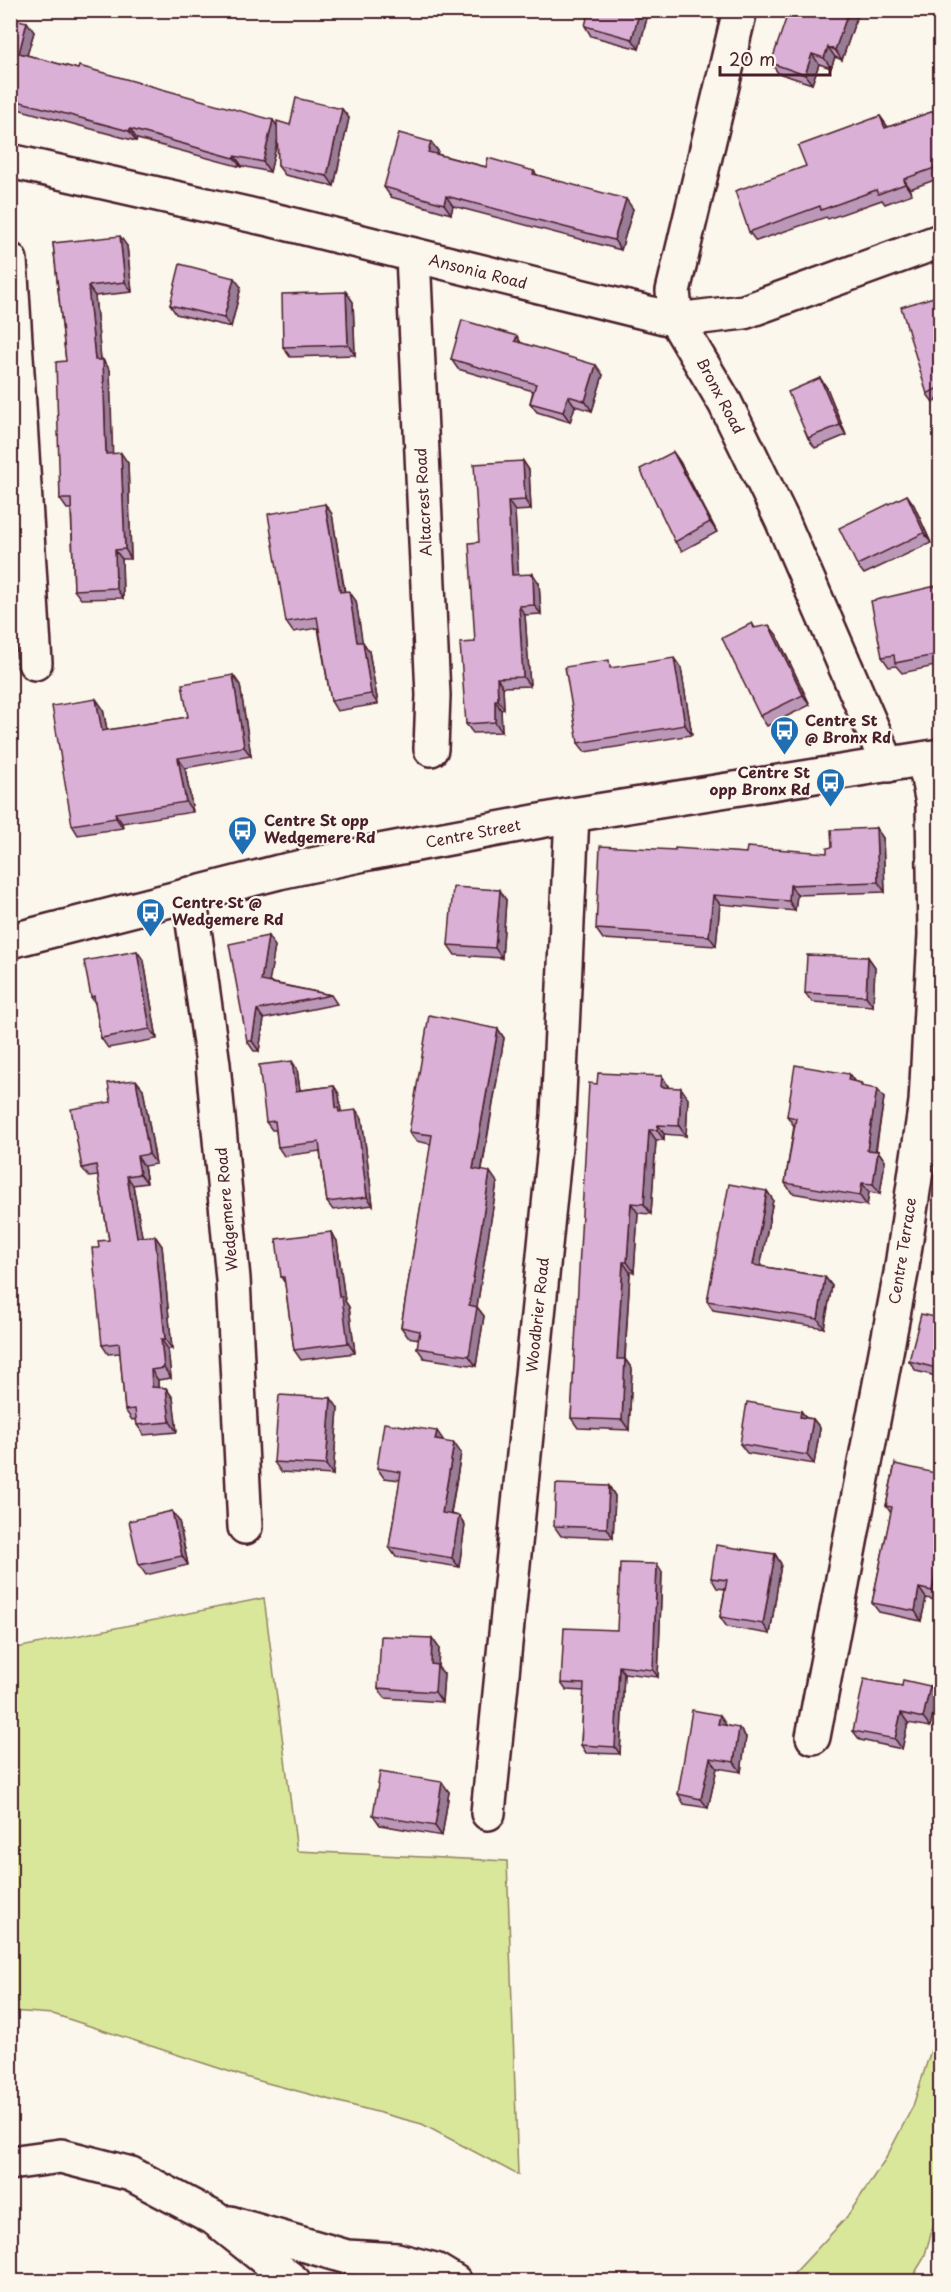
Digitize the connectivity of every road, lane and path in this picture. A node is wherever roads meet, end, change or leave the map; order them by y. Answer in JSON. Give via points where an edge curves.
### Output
{"nodes":[{"id":1,"x":740,"y":10,"type":"edge"},
{"id":2,"x":10,"y":161,"type":"edge"},
{"id":3,"x":940,"y":241,"type":"edge"},
{"id":4,"x":413,"y":255,"type":"junction"},
{"id":5,"x":10,"y":260,"type":"edge"},
{"id":6,"x":676,"y":320,"type":"junction"},
{"id":7,"x":34,"y":663,"type":"dead end"},
{"id":8,"x":431,"y":749,"type":"dead end"},
{"id":9,"x":932,"y":758,"type":"edge"},
{"id":10,"x":888,"y":765,"type":"junction"},
{"id":11,"x":572,"y":815,"type":"junction"},
{"id":12,"x":189,"y":894,"type":"junction"},
{"id":13,"x":10,"y":940,"type":"edge"},
{"id":14,"x":245,"y":1527,"type":"dead end"},
{"id":15,"x":813,"y":1737,"type":"dead end"},
{"id":16,"x":488,"y":1813,"type":"dead end"},
{"id":17,"x":10,"y":2163,"type":"edge"},
{"id":18,"x":214,"y":2218,"type":"junction"},
{"id":19,"x":294,"y":2282,"type":"edge"},
{"id":20,"x":455,"y":2282,"type":"edge"}],
"edges":[{"from":1,"to":6,"type":"street","name":"Bronx Road","via":[[673,291]]},
{"from":2,"to":4,"type":"street","name":"Ansonia Road"},
{"from":3,"to":6,"type":"street","name":"Ansonia Road","via":[[744,312]]},
{"from":4,"to":6,"type":"street","name":"Ansonia Road"},
{"from":4,"to":8,"type":"street","name":"Altacrest Road","via":[[433,694]]},
{"from":5,"to":7,"type":"street"},
{"from":6,"to":10,"type":"street","name":"Bronx Road","via":[[725,404],[782,520]]},
{"from":9,"to":10,"type":"street","name":"Centre Street"},
{"from":9,"to":15,"type":"street","name":"Centre Terrace","via":[[935,935],[927,1102],[901,1273]]},
{"from":10,"to":11,"type":"street","name":"Centre Street"},
{"from":11,"to":12,"type":"street","name":"Centre Street","via":[[369,853]]},
{"from":11,"to":16,"type":"street","name":"Woodbrier Road","via":[[558,1116]]},
{"from":12,"to":13,"type":"street","name":"Centre Street"},
{"from":12,"to":14,"type":"street","name":"Wedgemere Road","via":[[213,1064],[233,1279]]},
{"from":17,"to":18,"type":"street","via":[[61,2156],[131,2174]]},
{"from":18,"to":19,"type":"street"},
{"from":18,"to":20,"type":"street","via":[[347,2257],[397,2260],[435,2270]]}]}
